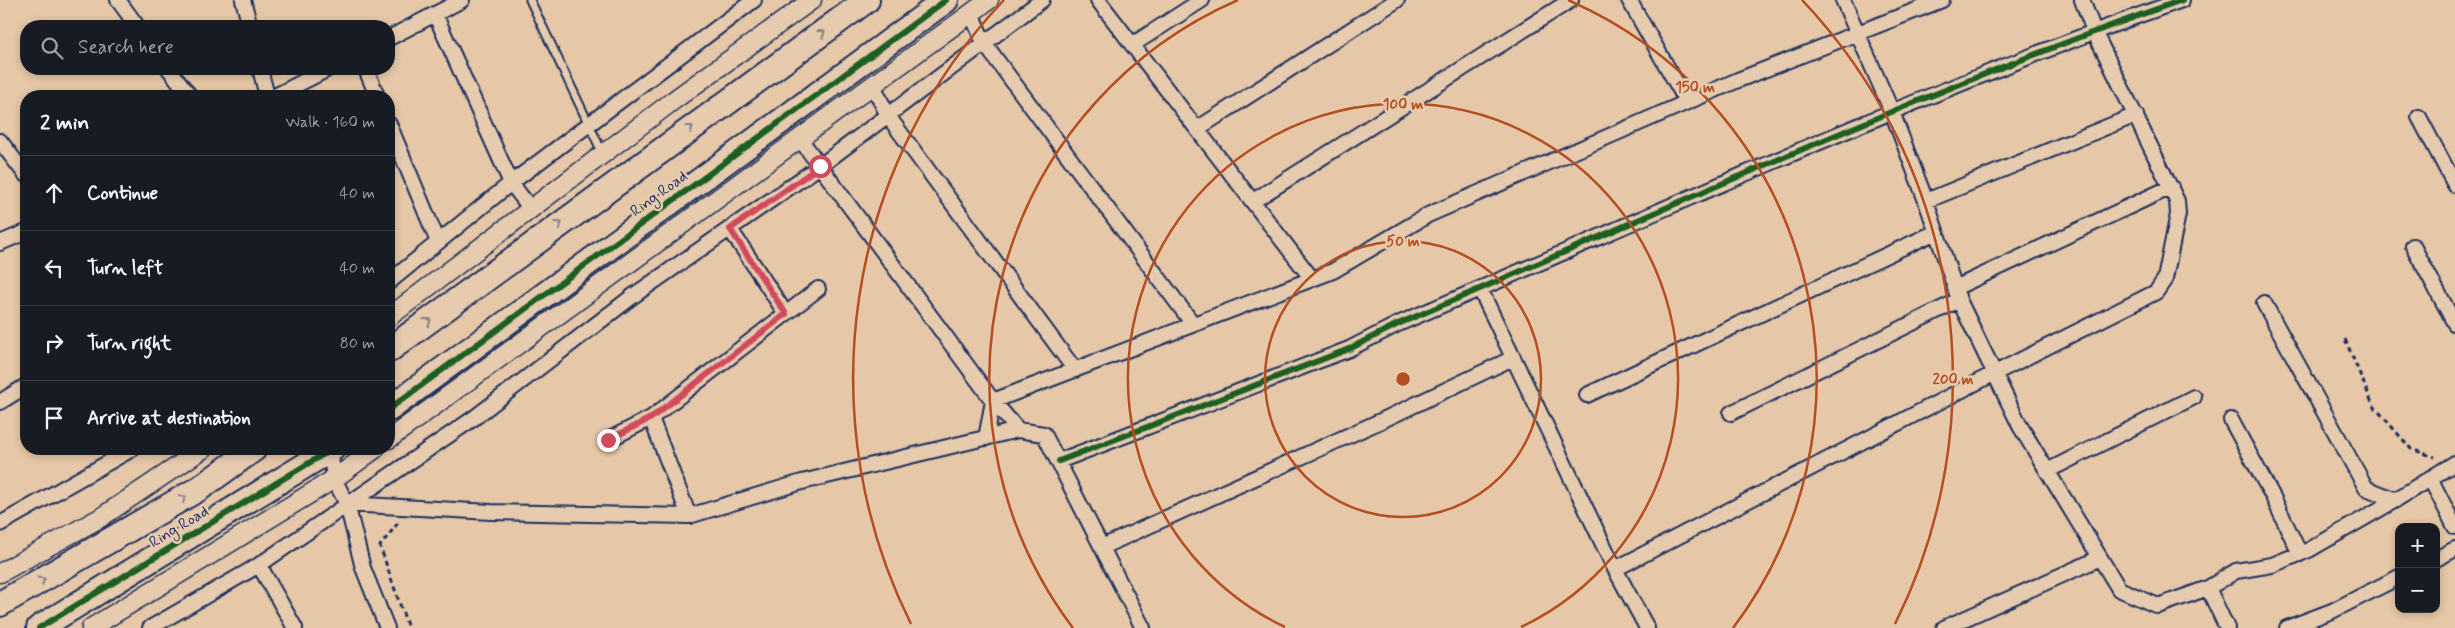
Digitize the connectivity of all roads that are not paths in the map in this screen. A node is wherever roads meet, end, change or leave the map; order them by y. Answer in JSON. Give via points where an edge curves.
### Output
{"nodes":[{"id":1,"x":118,"y":0,"type":"edge"},
{"id":2,"x":243,"y":0,"type":"edge"},
{"id":3,"x":462,"y":0,"type":"edge"},
{"id":4,"x":530,"y":0,"type":"edge"},
{"id":5,"x":754,"y":0,"type":"edge"},
{"id":6,"x":812,"y":0,"type":"edge"},
{"id":7,"x":867,"y":0,"type":"edge"},
{"id":8,"x":946,"y":0,"type":"edge"},
{"id":9,"x":989,"y":0,"type":"edge"},
{"id":10,"x":1042,"y":0,"type":"edge"},
{"id":11,"x":1098,"y":0,"type":"edge"},
{"id":12,"x":1202,"y":0,"type":"edge"},
{"id":13,"x":1397,"y":0,"type":"edge"},
{"id":14,"x":1571,"y":0,"type":"edge"},
{"id":15,"x":1843,"y":0,"type":"edge"},
{"id":16,"x":1942,"y":0,"type":"edge"},
{"id":17,"x":2082,"y":0,"type":"edge"},
{"id":18,"x":2182,"y":0,"type":"edge"},
{"id":19,"x":1634,"y":2,"type":"edge"},
{"id":20,"x":971,"y":13,"type":"junction"},
{"id":21,"x":435,"y":14,"type":"junction"},
{"id":22,"x":133,"y":20,"type":"edge"},
{"id":23,"x":248,"y":20,"type":"edge"},
{"id":24,"x":2094,"y":31,"type":"junction"},
{"id":25,"x":1858,"y":34,"type":"junction"},
{"id":26,"x":395,"y":35,"type":"edge"},
{"id":27,"x":984,"y":43,"type":"junction"},
{"id":28,"x":1132,"y":45,"type":"junction"},
{"id":29,"x":174,"y":75,"type":"edge"},
{"id":30,"x":262,"y":75,"type":"edge"},
{"id":31,"x":316,"y":75,"type":"edge"},
{"id":32,"x":368,"y":75,"type":"edge"},
{"id":33,"x":873,"y":85,"type":"junction"},
{"id":34,"x":186,"y":90,"type":"edge"},
{"id":35,"x":265,"y":90,"type":"edge"},
{"id":36,"x":287,"y":90,"type":"edge"},
{"id":37,"x":375,"y":90,"type":"edge"},
{"id":38,"x":1687,"y":102,"type":"junction"},
{"id":39,"x":1892,"y":112,"type":"junction"},
{"id":40,"x":2136,"y":115,"type":"junction"},
{"id":41,"x":888,"y":116,"type":"junction"},
{"id":42,"x":2419,"y":117,"type":"dead end"},
{"id":43,"x":590,"y":123,"type":"junction"},
{"id":44,"x":1197,"y":129,"type":"junction"},
{"id":45,"x":395,"y":138,"type":"edge"},
{"id":46,"x":800,"y":139,"type":"junction"},
{"id":47,"x":0,"y":141,"type":"edge"},
{"id":48,"x":603,"y":154,"type":"junction"},
{"id":49,"x":820,"y":166,"type":"junction"},
{"id":50,"x":20,"y":167,"type":"edge"},
{"id":51,"x":511,"y":183,"type":"junction"},
{"id":52,"x":2455,"y":185,"type":"edge"},
{"id":53,"x":2171,"y":187,"type":"junction"},
{"id":54,"x":1253,"y":201,"type":"junction"},
{"id":55,"x":1926,"y":201,"type":"junction"},
{"id":56,"x":531,"y":209,"type":"junction"},
{"id":57,"x":730,"y":229,"type":"junction"},
{"id":58,"x":1936,"y":232,"type":"junction"},
{"id":59,"x":20,"y":234,"type":"edge"},
{"id":60,"x":0,"y":242,"type":"edge"},
{"id":61,"x":438,"y":242,"type":"junction"},
{"id":62,"x":2413,"y":246,"type":"dead end"},
{"id":63,"x":395,"y":277,"type":"edge"},
{"id":64,"x":1312,"y":279,"type":"junction"},
{"id":65,"x":818,"y":289,"type":"dead end"},
{"id":66,"x":1480,"y":289,"type":"junction"},
{"id":67,"x":1957,"y":294,"type":"junction"},
{"id":68,"x":2264,"y":302,"type":"dead end"},
{"id":69,"x":395,"y":312,"type":"edge"},
{"id":70,"x":786,"y":314,"type":"junction"},
{"id":71,"x":1194,"y":324,"type":"junction"},
{"id":72,"x":2455,"y":324,"type":"edge"},
{"id":73,"x":395,"y":346,"type":"edge"},
{"id":74,"x":1513,"y":358,"type":"junction"},
{"id":75,"x":1075,"y":370,"type":"junction"},
{"id":76,"x":1993,"y":374,"type":"junction"},
{"id":77,"x":20,"y":390,"type":"edge"},
{"id":78,"x":1587,"y":394,"type":"dead end"},
{"id":79,"x":2194,"y":397,"type":"dead end"},
{"id":80,"x":993,"y":401,"type":"junction"},
{"id":81,"x":0,"y":402,"type":"edge"},
{"id":82,"x":395,"y":405,"type":"edge"},
{"id":83,"x":1731,"y":413,"type":"dead end"},
{"id":84,"x":651,"y":418,"type":"junction"},
{"id":85,"x":2231,"y":420,"type":"dead end"},
{"id":86,"x":1018,"y":430,"type":"junction"},
{"id":87,"x":395,"y":434,"type":"edge"},
{"id":88,"x":986,"y":438,"type":"junction"},
{"id":89,"x":608,"y":440,"type":"dead end"},
{"id":90,"x":121,"y":455,"type":"edge"},
{"id":91,"x":194,"y":455,"type":"edge"},
{"id":92,"x":246,"y":455,"type":"edge"},
{"id":93,"x":321,"y":455,"type":"edge"},
{"id":94,"x":332,"y":455,"type":"edge"},
{"id":95,"x":367,"y":455,"type":"edge"},
{"id":96,"x":1059,"y":461,"type":"junction"},
{"id":97,"x":2455,"y":463,"type":"edge"},
{"id":98,"x":2047,"y":470,"type":"junction"},
{"id":99,"x":334,"y":478,"type":"junction"},
{"id":100,"x":2430,"y":478,"type":"junction"},
{"id":101,"x":2396,"y":500,"type":"junction"},
{"id":102,"x":347,"y":504,"type":"junction"},
{"id":103,"x":689,"y":516,"type":"junction"},
{"id":104,"x":0,"y":524,"type":"edge"},
{"id":105,"x":2455,"y":527,"type":"edge"},
{"id":106,"x":1102,"y":546,"type":"junction"},
{"id":107,"x":2455,"y":549,"type":"edge"},
{"id":108,"x":2300,"y":554,"type":"junction"},
{"id":109,"x":2440,"y":557,"type":"edge"},
{"id":110,"x":2100,"y":558,"type":"junction"},
{"id":111,"x":259,"y":564,"type":"junction"},
{"id":112,"x":1615,"y":569,"type":"junction"},
{"id":113,"x":0,"y":573,"type":"edge"},
{"id":114,"x":2395,"y":579,"type":"edge"},
{"id":115,"x":2208,"y":588,"type":"junction"},
{"id":116,"x":0,"y":604,"type":"edge"},
{"id":117,"x":39,"y":628,"type":"edge"},
{"id":118,"x":91,"y":628,"type":"edge"},
{"id":119,"x":150,"y":628,"type":"edge"},
{"id":120,"x":295,"y":628,"type":"edge"},
{"id":121,"x":387,"y":628,"type":"edge"},
{"id":122,"x":1143,"y":628,"type":"edge"},
{"id":123,"x":1647,"y":628,"type":"edge"},
{"id":124,"x":1944,"y":628,"type":"edge"},
{"id":125,"x":2227,"y":628,"type":"edge"},
{"id":126,"x":2288,"y":628,"type":"edge"}],
"edges":[{"from":1,"to":22,"type":"street"},
{"from":2,"to":23,"type":"street"},
{"from":3,"to":21,"type":"street"},
{"from":4,"to":43,"type":"lane"},
{"from":5,"to":43,"type":"street"},
{"from":6,"to":48,"type":"street"},
{"from":73,"to":7,"type":"highway","one_way":true},
{"from":8,"to":82,"type":"highway","name":"Ring Road"},
{"from":9,"to":20,"type":"street"},
{"from":10,"to":27,"type":"street"},
{"from":11,"to":28,"type":"street"},
{"from":12,"to":28,"type":"street"},
{"from":13,"to":44,"type":"street"},
{"from":14,"to":54,"type":"street"},
{"from":15,"to":25,"type":"street"},
{"from":16,"to":25,"type":"street"},
{"from":17,"to":24,"type":"street"},
{"from":18,"to":24,"type":"street"},
{"from":19,"to":38,"type":"street"},
{"from":20,"to":27,"type":"street"},
{"from":20,"to":33,"type":"street"},
{"from":21,"to":26,"type":"street"},
{"from":21,"to":51,"type":"street"},
{"from":24,"to":39,"type":"street"},
{"from":24,"to":40,"type":"street"},
{"from":25,"to":38,"type":"street"},
{"from":25,"to":39,"type":"street"},
{"from":27,"to":41,"type":"street"},
{"from":27,"to":71,"type":"street"},
{"from":28,"to":44,"type":"street"},
{"from":29,"to":34,"type":"street"},
{"from":30,"to":35,"type":"street"},
{"from":31,"to":36,"type":"street"},
{"from":32,"to":37,"type":"street"},
{"from":33,"to":41,"type":"street"},
{"from":33,"to":46,"type":"street"},
{"from":38,"to":64,"type":"street","via":[[1428,215],[1333,271]]},
{"from":39,"to":55,"type":"street"},
{"from":39,"to":66,"type":"street"},
{"from":40,"to":53,"type":"street"},
{"from":40,"to":55,"type":"street"},
{"from":41,"to":49,"type":"street"},
{"from":41,"to":75,"type":"street"},
{"from":42,"to":52,"type":"street"},
{"from":43,"to":48,"type":"lane"},
{"from":43,"to":51,"type":"street"},
{"from":44,"to":54,"type":"street"},
{"from":45,"to":61,"type":"street"},
{"from":46,"to":49,"type":"street"},
{"from":46,"to":87,"type":"street"},
{"from":47,"to":50,"type":"street"},
{"from":48,"to":56,"type":"street"},
{"from":49,"to":57,"type":"street"},
{"from":49,"to":80,"type":"street"},
{"from":51,"to":56,"type":"street"},
{"from":51,"to":61,"type":"street"},
{"from":53,"to":67,"type":"street"},
{"from":53,"to":76,"type":"street","via":[[2178,214],[2165,279],[2156,292]]},
{"from":54,"to":64,"type":"street"},
{"from":55,"to":58,"type":"street"},
{"from":56,"to":69,"type":"street"},
{"from":57,"to":70,"type":"street"},
{"from":57,"to":102,"type":"street","via":[[633,296],[474,418]]},
{"from":58,"to":67,"type":"street"},
{"from":58,"to":78,"type":"street"},
{"from":59,"to":60,"type":"street"},
{"from":61,"to":63,"type":"street"},
{"from":62,"to":72,"type":"street"},
{"from":64,"to":71,"type":"street"},
{"from":65,"to":70,"type":"street"},
{"from":66,"to":74,"type":"street"},
{"from":66,"to":96,"type":"street","via":[[1349,349]]},
{"from":67,"to":76,"type":"street"},
{"from":67,"to":83,"type":"street"},
{"from":68,"to":101,"type":"street","via":[[2366,488]]},
{"from":70,"to":84,"type":"street"},
{"from":71,"to":75,"type":"street"},
{"from":74,"to":106,"type":"street"},
{"from":74,"to":112,"type":"street"},
{"from":75,"to":80,"type":"street"},
{"from":76,"to":98,"type":"street"},
{"from":76,"to":112,"type":"street"},
{"from":77,"to":81,"type":"street"},
{"from":79,"to":98,"type":"street"},
{"from":80,"to":86,"type":"street"},
{"from":80,"to":88,"type":"street"},
{"from":84,"to":89,"type":"street"},
{"from":84,"to":103,"type":"street"},
{"from":85,"to":108,"type":"street"},
{"from":86,"to":88,"type":"street"},
{"from":86,"to":96,"type":"street","via":[[1044,434]]},
{"from":88,"to":103,"type":"street","via":[[802,482]]},
{"from":90,"to":104,"type":"street"},
{"from":91,"to":113,"type":"street","via":[[100,518]]},
{"from":116,"to":92,"type":"highway","name":"Ring Road","one_way":true,"via":[[200,488]]},
{"from":93,"to":117,"type":"highway","name":"Ring Road"},
{"from":94,"to":99,"type":"street"},
{"from":95,"to":99,"type":"street"},
{"from":96,"to":106,"type":"street"},
{"from":97,"to":100,"type":"street"},
{"from":98,"to":110,"type":"street"},
{"from":99,"to":102,"type":"street"},
{"from":99,"to":118,"type":"street"},
{"from":100,"to":101,"type":"street"},
{"from":100,"to":105,"type":"street"},
{"from":101,"to":108,"type":"street"},
{"from":102,"to":103,"type":"street"},
{"from":102,"to":111,"type":"street"},
{"from":102,"to":121,"type":"street","via":[[363,568]]},
{"from":106,"to":122,"type":"street"},
{"from":107,"to":109,"type":"street"},
{"from":108,"to":115,"type":"street","via":[[2272,565],[2236,571]]},
{"from":110,"to":115,"type":"street","via":[[2119,589],[2158,606]]},
{"from":110,"to":124,"type":"street"},
{"from":111,"to":119,"type":"street"},
{"from":111,"to":120,"type":"street"},
{"from":112,"to":123,"type":"street"},
{"from":114,"to":126,"type":"street","via":[[2332,611]]},
{"from":115,"to":125,"type":"street"}]}
